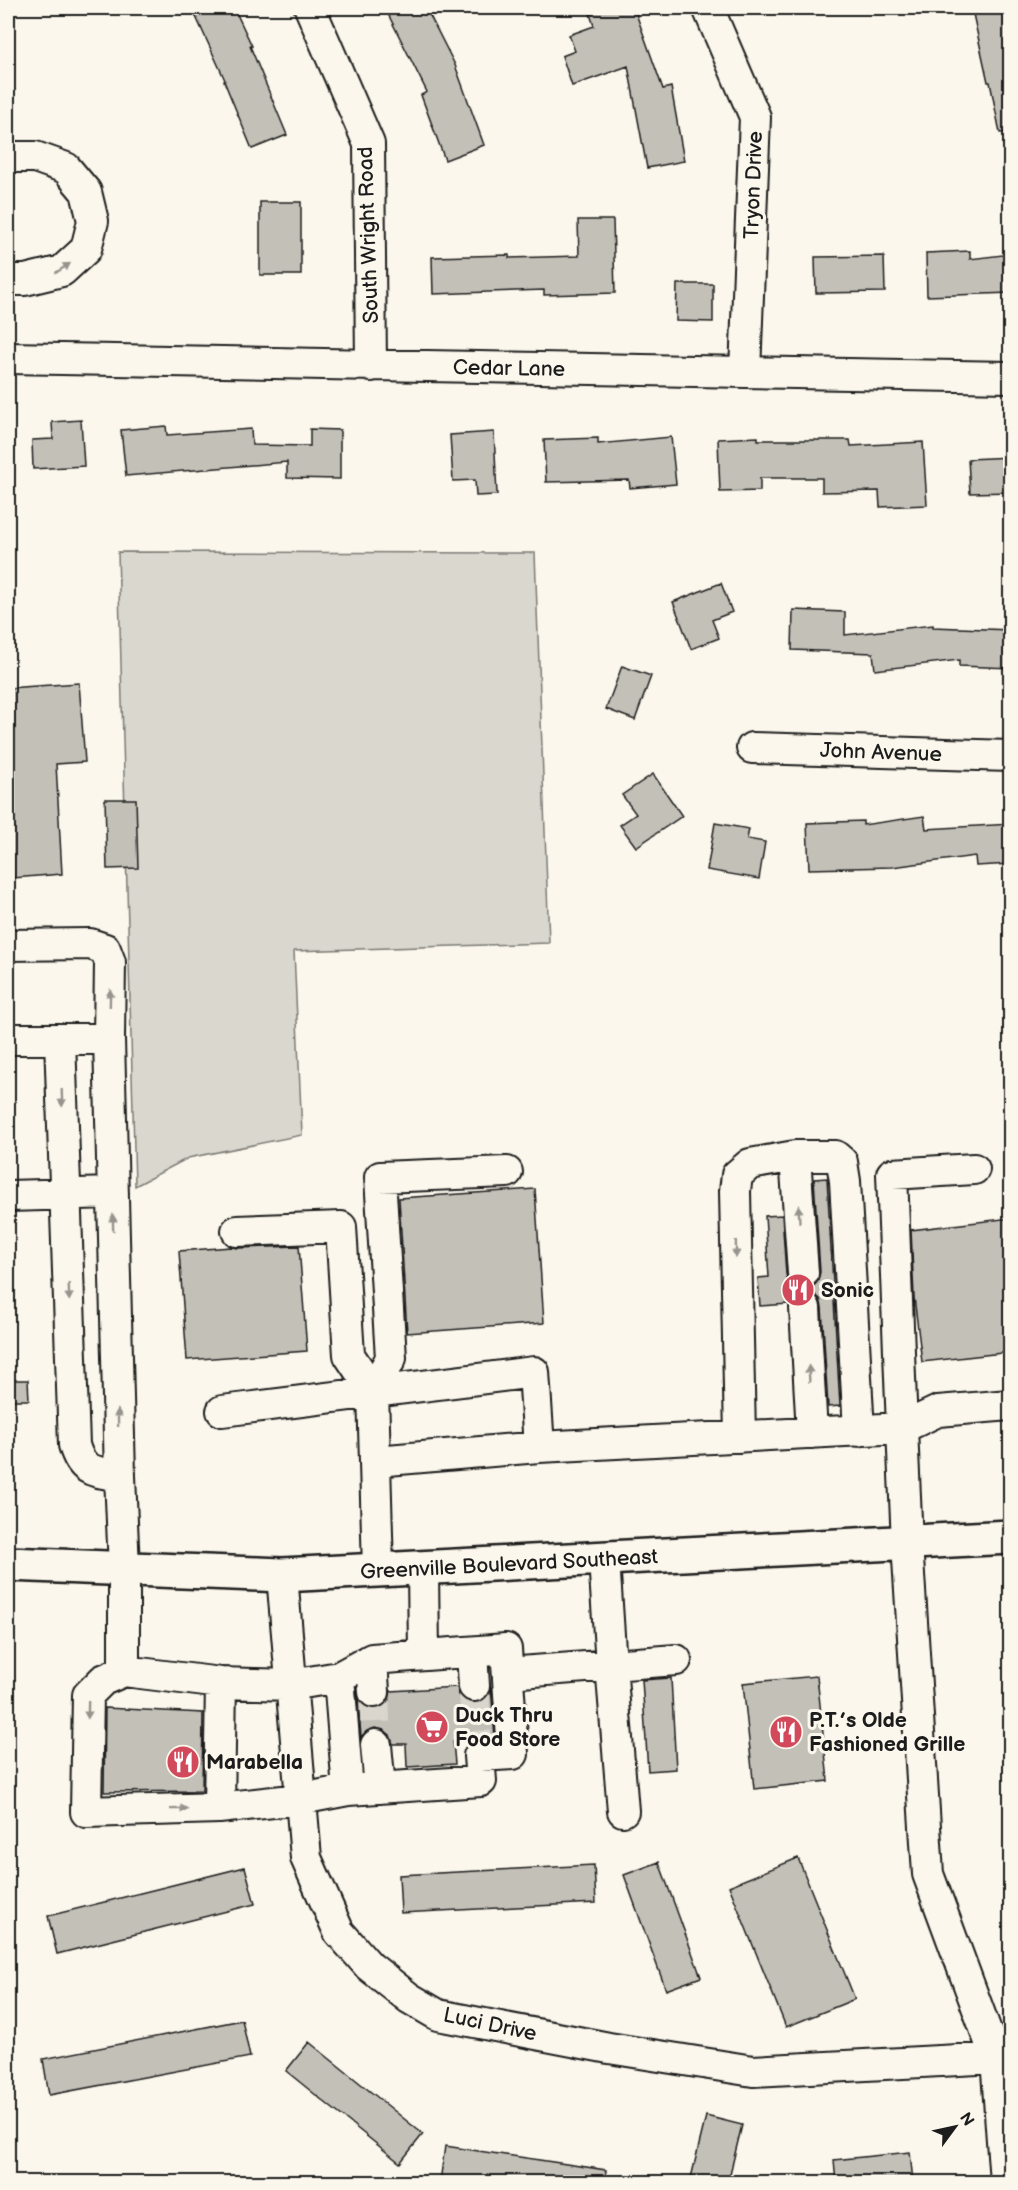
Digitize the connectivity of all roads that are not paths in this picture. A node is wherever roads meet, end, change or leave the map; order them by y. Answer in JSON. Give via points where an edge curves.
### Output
{"nodes":[{"id":1,"x":309,"y":8,"type":"edge"},
{"id":2,"x":708,"y":8,"type":"edge"},
{"id":3,"x":8,"y":157,"type":"edge"},
{"id":4,"x":8,"y":280,"type":"edge"},
{"id":5,"x":8,"y":358,"type":"edge"},
{"id":6,"x":371,"y":366,"type":"junction"},
{"id":7,"x":745,"y":372,"type":"junction"},
{"id":8,"x":1011,"y":377,"type":"edge"},
{"id":9,"x":752,"y":748,"type":"dead end"},
{"id":10,"x":1011,"y":756,"type":"edge"},
{"id":11,"x":8,"y":945,"type":"edge"},
{"id":12,"x":8,"y":1039,"type":"edge"},
{"id":13,"x":60,"y":1039,"type":"junction"},
{"id":14,"x":109,"y":1039,"type":"junction"},
{"id":15,"x":795,"y":1156,"type":"junction"},
{"id":16,"x":974,"y":1169,"type":"dead end"},
{"id":17,"x":507,"y":1172,"type":"dead end"},
{"id":18,"x":113,"y":1193,"type":"junction"},
{"id":19,"x":65,"y":1195,"type":"junction"},
{"id":20,"x":8,"y":1196,"type":"edge"},
{"id":21,"x":237,"y":1232,"type":"dead end"},
{"id":22,"x":803,"y":1273,"type":"dead end"},
{"id":23,"x":805,"y":1308,"type":"dead end"},
{"id":24,"x":373,"y":1391,"type":"junction"},
{"id":25,"x":1011,"y":1405,"type":"edge"},
{"id":26,"x":222,"y":1411,"type":"dead end"},
{"id":27,"x":902,"y":1428,"type":"junction"},
{"id":28,"x":859,"y":1431,"type":"junction"},
{"id":29,"x":812,"y":1433,"type":"junction"},
{"id":30,"x":740,"y":1437,"type":"junction"},
{"id":31,"x":539,"y":1447,"type":"junction"},
{"id":32,"x":375,"y":1461,"type":"junction"},
{"id":33,"x":120,"y":1476,"type":"junction"},
{"id":34,"x":1011,"y":1537,"type":"edge"},
{"id":35,"x":907,"y":1543,"type":"junction"},
{"id":36,"x":604,"y":1558,"type":"junction"},
{"id":37,"x":8,"y":1564,"type":"edge"},
{"id":38,"x":124,"y":1568,"type":"junction"},
{"id":39,"x":423,"y":1569,"type":"junction"},
{"id":40,"x":378,"y":1570,"type":"junction"},
{"id":41,"x":282,"y":1575,"type":"junction"},
{"id":42,"x":472,"y":1652,"type":"junction"},
{"id":43,"x":424,"y":1655,"type":"junction"},
{"id":44,"x":372,"y":1659,"type":"junction"},
{"id":45,"x":676,"y":1660,"type":"dead end"},
{"id":46,"x":611,"y":1665,"type":"junction"},
{"id":47,"x":124,"y":1671,"type":"junction"},
{"id":48,"x":508,"y":1673,"type":"junction"},
{"id":49,"x":339,"y":1677,"type":"junction"},
{"id":50,"x":221,"y":1683,"type":"junction"},
{"id":51,"x":291,"y":1685,"type":"junction"},
{"id":52,"x":474,"y":1686,"type":"tunnel mouth"},
{"id":53,"x":374,"y":1692,"type":"tunnel mouth"},
{"id":54,"x":376,"y":1745,"type":"tunnel mouth"},
{"id":55,"x":380,"y":1788,"type":"junction"},
{"id":56,"x":348,"y":1790,"type":"junction"},
{"id":57,"x":301,"y":1799,"type":"junction"},
{"id":58,"x":219,"y":1809,"type":"junction"},
{"id":59,"x":623,"y":1811,"type":"dead end"},
{"id":60,"x":996,"y":2058,"type":"junction"},
{"id":61,"x":1005,"y":2182,"type":"edge"}],
"edges":[{"from":1,"to":6,"type":"street","name":"South Wright Road","via":[[369,144]]},
{"from":2,"to":7,"type":"street","name":"Tryon Drive","via":[[756,117]]},
{"from":4,"to":3,"type":"street","one_way":true,"via":[[62,271],[86,249],[93,221],[86,192],[66,168],[35,157]]},
{"from":5,"to":6,"type":"street","name":"Cedar Lane"},
{"from":6,"to":7,"type":"street","name":"Cedar Lane"},
{"from":7,"to":8,"type":"street","name":"Cedar Lane"},
{"from":9,"to":10,"type":"street","name":"John Avenue"},
{"from":14,"to":11,"type":"street","one_way":true,"via":[[110,962],[105,949],[90,944]]},
{"from":12,"to":13,"type":"street"},
{"from":13,"to":14,"type":"street"},
{"from":13,"to":19,"type":"street","one_way":true},
{"from":14,"to":18,"type":"street"},
{"from":22,"to":15,"type":"street","one_way":true},
{"from":15,"to":28,"type":"street","via":[[835,1156],[842,1162]]},
{"from":15,"to":30,"type":"street","one_way":true,"via":[[750,1164],[737,1175]]},
{"from":16,"to":27,"type":"street","via":[[892,1174]]},
{"from":17,"to":24,"type":"street","via":[[380,1177],[391,1358]]},
{"from":18,"to":19,"type":"street"},
{"from":33,"to":18,"type":"street","one_way":true},
{"from":19,"to":20,"type":"street"},
{"from":19,"to":33,"type":"street","one_way":true,"via":[[75,1445],[78,1459],[87,1469]]},
{"from":21,"to":24,"type":"street","via":[[341,1227],[349,1355]]},
{"from":29,"to":23,"type":"street","one_way":true},
{"from":24,"to":26,"type":"street"},
{"from":24,"to":31,"type":"street","via":[[534,1372]]},
{"from":24,"to":32,"type":"street"},
{"from":25,"to":27,"type":"street","via":[[938,1410]]},
{"from":27,"to":28,"type":"street"},
{"from":27,"to":35,"type":"street"},
{"from":28,"to":29,"type":"street"},
{"from":29,"to":30,"type":"street"},
{"from":30,"to":31,"type":"street"},
{"from":31,"to":32,"type":"street"},
{"from":32,"to":40,"type":"street"},
{"from":33,"to":38,"type":"street"},
{"from":34,"to":35,"type":"highway","name":"Greenville Boulevard Southeast"},
{"from":35,"to":36,"type":"highway","name":"Greenville Boulevard Southeast"},
{"from":35,"to":60,"type":"street","via":[[928,1874]]},
{"from":36,"to":39,"type":"highway","name":"Greenville Boulevard Southeast"},
{"from":36,"to":46,"type":"street"},
{"from":37,"to":38,"type":"highway","name":"Greenville Boulevard Southeast"},
{"from":38,"to":41,"type":"highway","name":"Greenville Boulevard Southeast"},
{"from":38,"to":47,"type":"street"},
{"from":39,"to":40,"type":"highway","name":"Greenville Boulevard Southeast"},
{"from":39,"to":43,"type":"street"},
{"from":40,"to":41,"type":"highway","name":"Greenville Boulevard Southeast"},
{"from":41,"to":51,"type":"street","name":"Luci Drive"},
{"from":42,"to":43,"type":"street"},
{"from":42,"to":48,"type":"street","via":[[506,1649]]},
{"from":42,"to":52,"type":"street"},
{"from":43,"to":44,"type":"street"},
{"from":44,"to":49,"type":"street"},
{"from":44,"to":53,"type":"street"},
{"from":45,"to":46,"type":"street"},
{"from":46,"to":48,"type":"street"},
{"from":46,"to":59,"type":"street"},
{"from":47,"to":50,"type":"street"},
{"from":47,"to":58,"type":"street","one_way":true,"via":[[103,1680],[88,1695],[86,1812]]},
{"from":48,"to":55,"type":"street","via":[[513,1754],[477,1748],[481,1781]]},
{"from":49,"to":51,"type":"street"},
{"from":49,"to":56,"type":"street"},
{"from":50,"to":51,"type":"street"},
{"from":50,"to":58,"type":"street"},
{"from":51,"to":57,"type":"street","name":"Luci Drive"},
{"from":54,"to":55,"type":"street"},
{"from":55,"to":56,"type":"street"},
{"from":56,"to":57,"type":"street"},
{"from":57,"to":58,"type":"street"},
{"from":57,"to":60,"type":"street","name":"Luci Drive","via":[[306,1858],[339,1932],[369,1966],[438,2015],[753,2071]]},
{"from":60,"to":61,"type":"street"}]}
